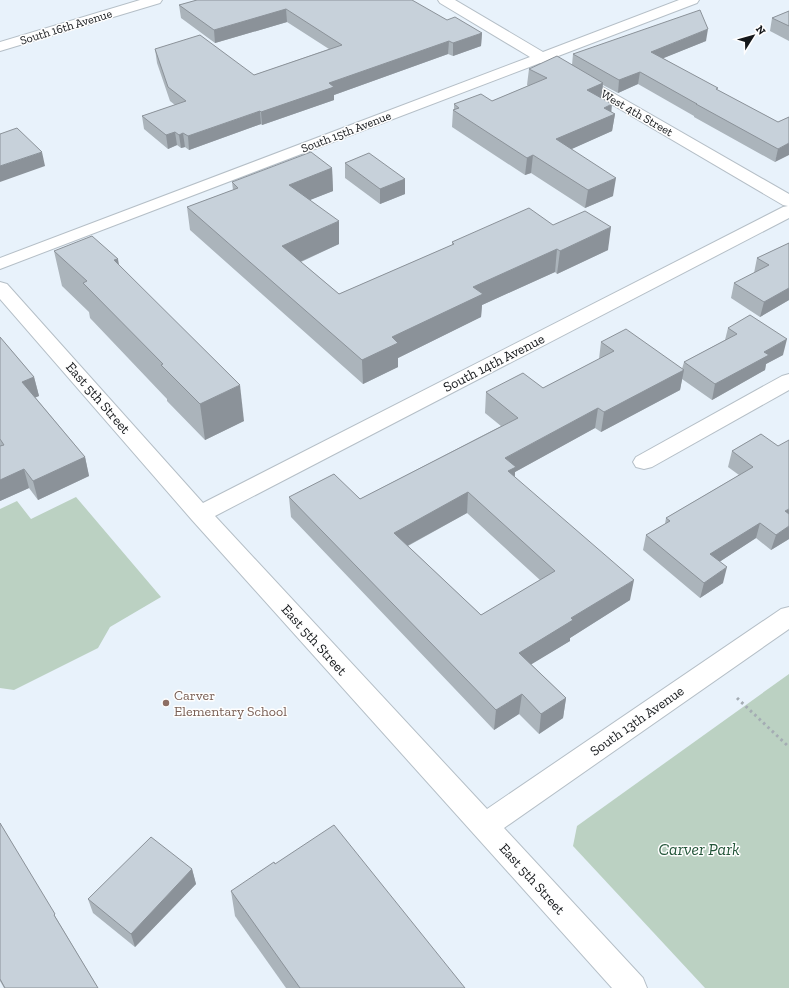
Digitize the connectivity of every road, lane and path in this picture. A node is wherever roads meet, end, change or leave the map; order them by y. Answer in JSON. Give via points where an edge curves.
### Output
{"nodes":[{"id":1,"x":154,"y":0,"type":"edge"},
{"id":2,"x":445,"y":0,"type":"edge"},
{"id":3,"x":692,"y":0,"type":"edge"},
{"id":4,"x":0,"y":47,"type":"edge"},
{"id":5,"x":541,"y":58,"type":"junction"},
{"id":6,"x":789,"y":201,"type":"edge"},
{"id":7,"x":789,"y":211,"type":"edge"},
{"id":8,"x":0,"y":264,"type":"edge"},
{"id":9,"x":0,"y":288,"type":"edge"},
{"id":10,"x":789,"y":381,"type":"edge"},
{"id":11,"x":644,"y":462,"type":"dead end"},
{"id":12,"x":200,"y":514,"type":"junction"},
{"id":13,"x":789,"y":616,"type":"edge"},
{"id":14,"x":737,"y":698,"type":"dead end"},
{"id":15,"x":789,"y":747,"type":"edge"},
{"id":16,"x":484,"y":826,"type":"junction"},
{"id":17,"x":632,"y":988,"type":"edge"}],
"edges":[{"from":1,"to":4,"type":"street","name":"South 16th Avenue"},
{"from":2,"to":5,"type":"street","name":"West 4th Street"},
{"from":3,"to":5,"type":"street","name":"South 15th Avenue"},
{"from":5,"to":6,"type":"street","name":"West 4th Street"},
{"from":5,"to":8,"type":"street","name":"South 15th Avenue"},
{"from":7,"to":12,"type":"street","name":"South 14th Avenue"},
{"from":9,"to":12,"type":"street","name":"East 5th Street"},
{"from":10,"to":11,"type":"street"},
{"from":12,"to":16,"type":"street","name":"East 5th Street"},
{"from":13,"to":16,"type":"street","name":"South 13th Avenue"},
{"from":14,"to":15,"type":"path"},
{"from":16,"to":17,"type":"street","name":"East 5th Street"}]}
